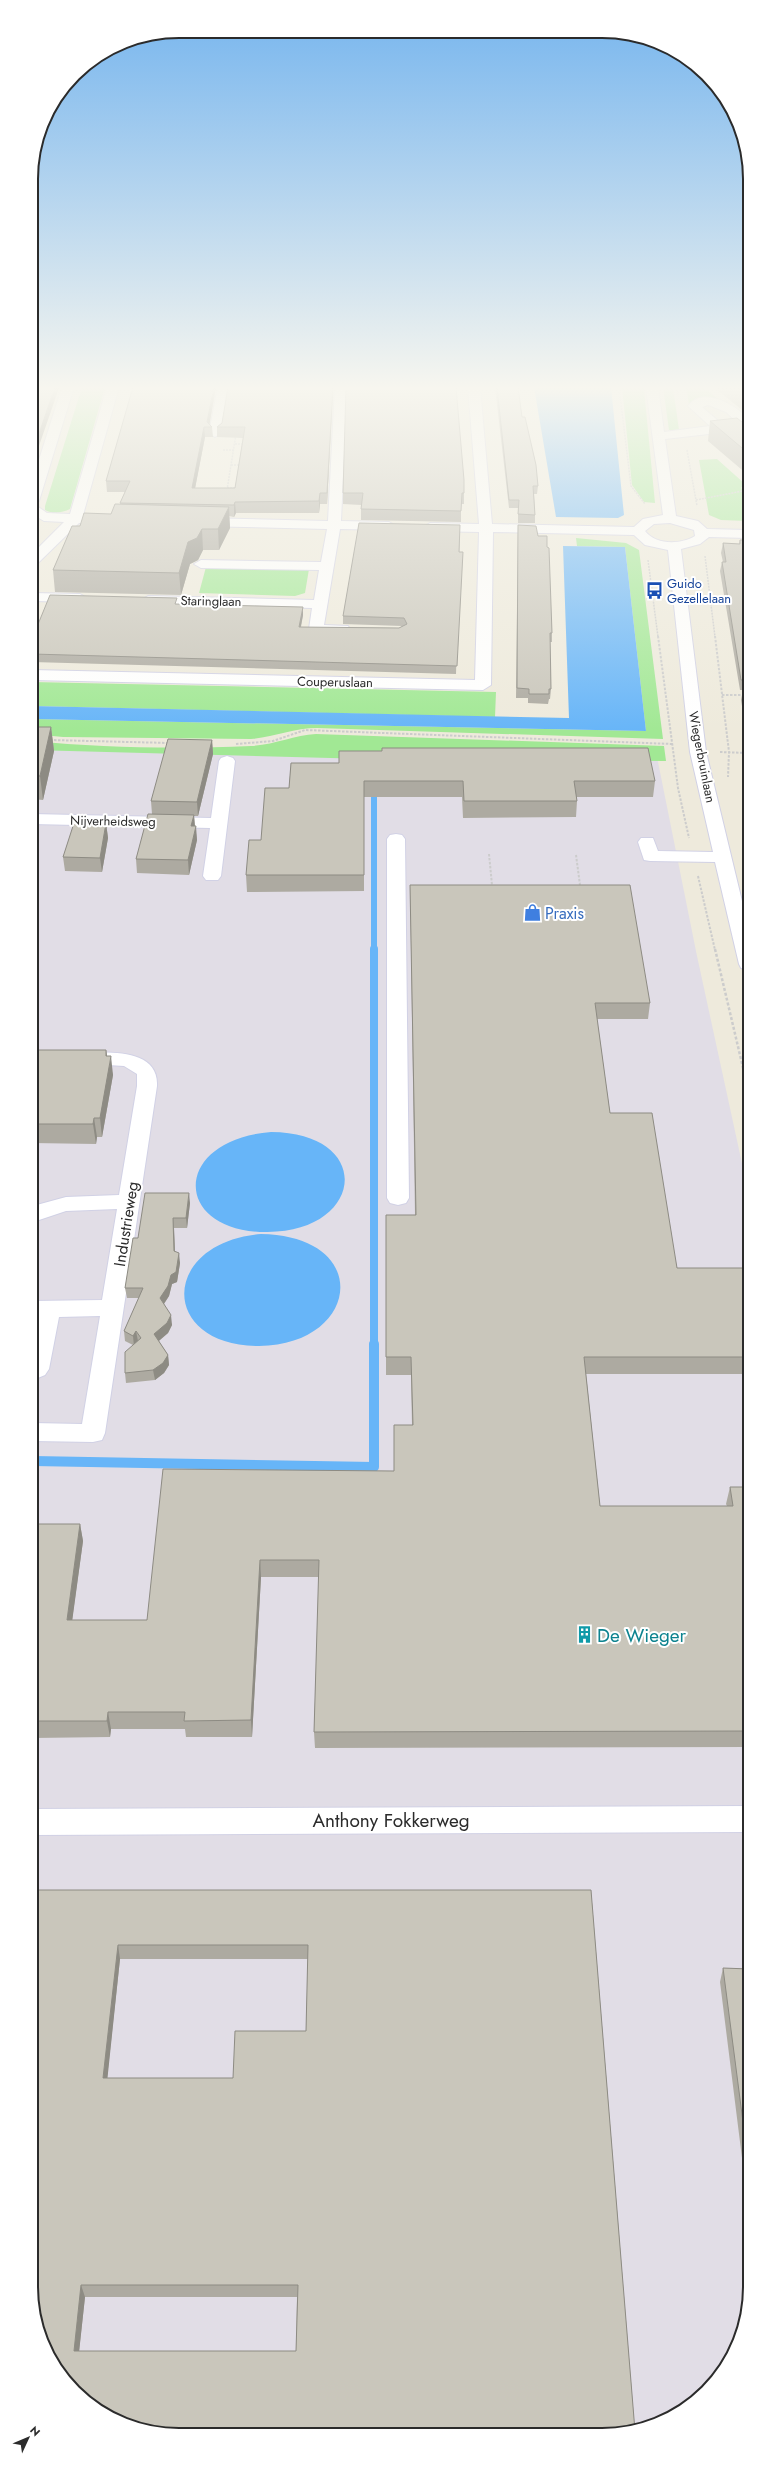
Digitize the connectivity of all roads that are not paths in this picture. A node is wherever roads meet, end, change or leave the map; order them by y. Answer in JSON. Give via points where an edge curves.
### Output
{"nodes":[{"id":1,"x":80,"y":502,"type":"edge"},
{"id":2,"x":335,"y":502,"type":"edge"},
{"id":3,"x":484,"y":502,"type":"edge"},
{"id":4,"x":668,"y":502,"type":"edge"},
{"id":5,"x":38,"y":512,"type":"edge"},
{"id":6,"x":75,"y":519,"type":"junction"},
{"id":7,"x":670,"y":519,"type":"junction"},
{"id":8,"x":121,"y":520,"type":"edge"},
{"id":9,"x":190,"y":522,"type":"edge"},
{"id":10,"x":334,"y":525,"type":"junction"},
{"id":11,"x":402,"y":527,"type":"edge"},
{"id":12,"x":418,"y":527,"type":"edge"},
{"id":13,"x":486,"y":529,"type":"junction"},
{"id":14,"x":638,"y":531,"type":"junction"},
{"id":15,"x":703,"y":533,"type":"junction"},
{"id":16,"x":743,"y":534,"type":"edge"},
{"id":17,"x":674,"y":546,"type":"junction"},
{"id":18,"x":38,"y":555,"type":"edge"},
{"id":19,"x":201,"y":564,"type":"edge"},
{"id":20,"x":326,"y":566,"type":"junction"},
{"id":21,"x":38,"y":597,"type":"edge"},
{"id":22,"x":98,"y":599,"type":"edge"},
{"id":23,"x":136,"y":600,"type":"edge"},
{"id":24,"x":319,"y":604,"type":"junction"},
{"id":25,"x":354,"y":630,"type":"edge"},
{"id":26,"x":38,"y":675,"type":"edge"},
{"id":27,"x":227,"y":761,"type":"dead end"},
{"id":28,"x":38,"y":818,"type":"edge"},
{"id":29,"x":219,"y":823,"type":"junction"},
{"id":30,"x":396,"y":839,"type":"dead end"},
{"id":31,"x":647,"y":842,"type":"dead end"},
{"id":32,"x":723,"y":857,"type":"junction"},
{"id":33,"x":212,"y":876,"type":"dead end"},
{"id":34,"x":743,"y":943,"type":"edge"},
{"id":35,"x":62,"y":1059,"type":"edge"},
{"id":36,"x":398,"y":1198,"type":"dead end"},
{"id":37,"x":130,"y":1202,"type":"junction"},
{"id":38,"x":38,"y":1212,"type":"edge"},
{"id":39,"x":41,"y":1308,"type":"edge"},
{"id":40,"x":113,"y":1308,"type":"junction"},
{"id":41,"x":38,"y":1354,"type":"edge"},
{"id":42,"x":38,"y":1432,"type":"edge"},
{"id":43,"x":743,"y":1819,"type":"edge"},
{"id":44,"x":38,"y":1822,"type":"edge"}],
"edges":[{"from":1,"to":6,"type":"street"},
{"from":2,"to":10,"type":"street"},
{"from":3,"to":13,"type":"street"},
{"from":4,"to":7,"type":"street"},
{"from":5,"to":6,"type":"street","via":[[44,517]]},
{"from":6,"to":8,"type":"street"},
{"from":6,"to":18,"type":"street"},
{"from":7,"to":14,"type":"street","via":[[648,522]]},
{"from":7,"to":15,"type":"street","via":[[693,524]]},
{"from":9,"to":10,"type":"street"},
{"from":10,"to":11,"type":"street"},
{"from":10,"to":20,"type":"street"},
{"from":12,"to":13,"type":"street"},
{"from":13,"to":14,"type":"street"},
{"from":13,"to":26,"type":"street","name":"Couperuslaan","via":[[483,685]]},
{"from":14,"to":17,"type":"street","via":[[641,537],[649,541]]},
{"from":15,"to":16,"type":"street"},
{"from":15,"to":17,"type":"street","via":[[698,541]]},
{"from":17,"to":32,"type":"street","name":"Wiegerbruinlaan","via":[[695,733]]},
{"from":19,"to":20,"type":"street"},
{"from":20,"to":24,"type":"street"},
{"from":21,"to":22,"type":"street"},
{"from":23,"to":24,"type":"street","name":"Staringlaan"},
{"from":24,"to":25,"type":"street","via":[[316,629]]},
{"from":27,"to":29,"type":"street"},
{"from":28,"to":29,"type":"street","name":"Nijverheidsweg"},
{"from":29,"to":33,"type":"street"},
{"from":30,"to":36,"type":"street"},
{"from":31,"to":32,"type":"street","via":[[650,856]]},
{"from":32,"to":34,"type":"street","name":"Wiegerbruinlaan"},
{"from":35,"to":37,"type":"street","name":"Industrieweg","via":[[126,1061],[137,1063],[147,1074],[148,1086]]},
{"from":37,"to":38,"type":"street","via":[[70,1204]]},
{"from":37,"to":40,"type":"street","name":"Industrieweg"},
{"from":39,"to":40,"type":"street"},
{"from":39,"to":41,"type":"street"},
{"from":40,"to":42,"type":"street","name":"Industrieweg","via":[[93,1433]]},
{"from":43,"to":44,"type":"street","name":"Anthony Fokkerweg"}]}
